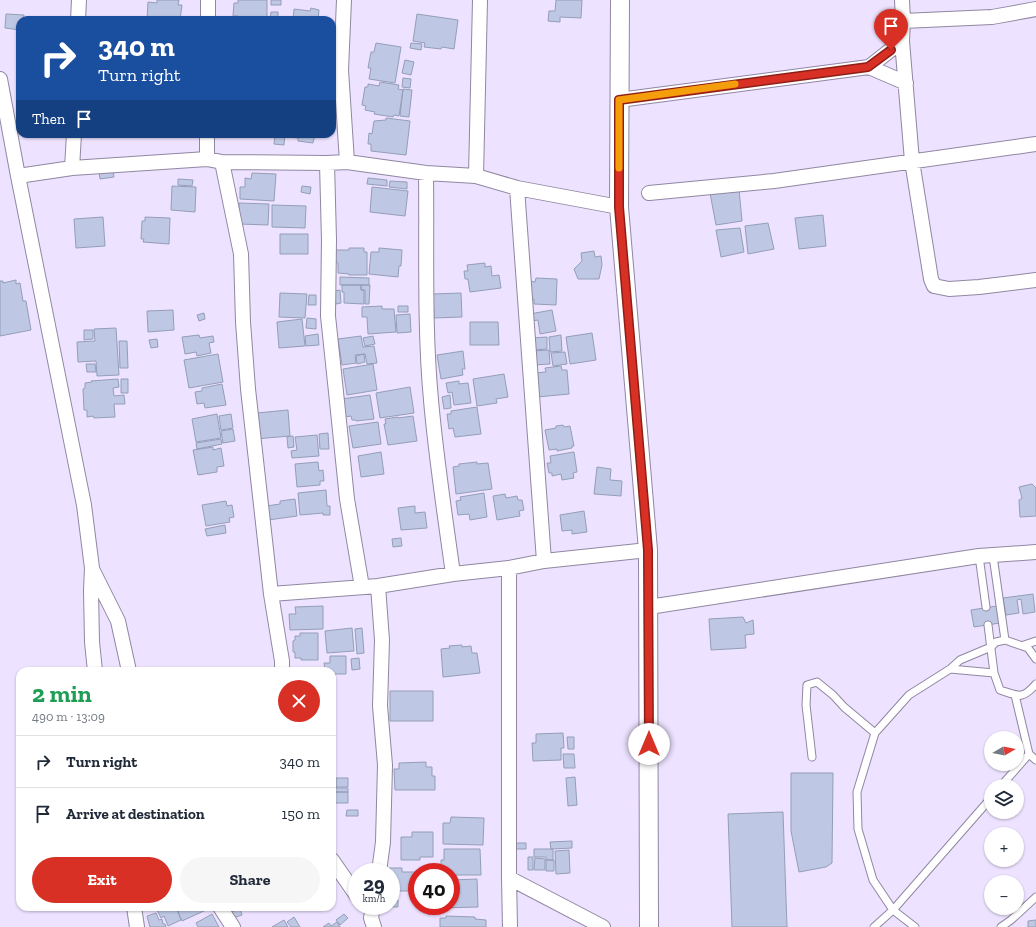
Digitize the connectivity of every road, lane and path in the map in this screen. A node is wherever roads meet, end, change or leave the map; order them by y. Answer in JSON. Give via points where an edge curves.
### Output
{"nodes":[{"id":1,"x":79,"y":0,"type":"edge"},
{"id":2,"x":208,"y":0,"type":"edge"},
{"id":3,"x":344,"y":0,"type":"edge"},
{"id":4,"x":480,"y":0,"type":"edge"},
{"id":5,"x":620,"y":0,"type":"edge"},
{"id":6,"x":902,"y":0,"type":"edge"},
{"id":7,"x":1036,"y":9,"type":"edge"},
{"id":8,"x":78,"y":16,"type":"edge"},
{"id":9,"x":208,"y":16,"type":"edge"},
{"id":10,"x":903,"y":21,"type":"junction"},
{"id":11,"x":902,"y":41,"type":"junction"},
{"id":12,"x":868,"y":67,"type":"junction"},
{"id":13,"x":0,"y":79,"type":"edge"},
{"id":14,"x":906,"y":83,"type":"junction"},
{"id":15,"x":619,"y":100,"type":"junction"},
{"id":16,"x":74,"y":138,"type":"edge"},
{"id":17,"x":207,"y":138,"type":"edge"},
{"id":18,"x":1036,"y":144,"type":"edge"},
{"id":19,"x":207,"y":158,"type":"junction"},
{"id":20,"x":912,"y":161,"type":"junction"},
{"id":21,"x":222,"y":162,"type":"junction"},
{"id":22,"x":347,"y":162,"type":"junction"},
{"id":23,"x":327,"y":163,"type":"junction"},
{"id":24,"x":72,"y":168,"type":"junction"},
{"id":25,"x":426,"y":173,"type":"junction"},
{"id":26,"x":18,"y":176,"type":"junction"},
{"id":27,"x":476,"y":176,"type":"junction"},
{"id":28,"x":517,"y":188,"type":"junction"},
{"id":29,"x":649,"y":193,"type":"dead end"},
{"id":30,"x":619,"y":207,"type":"junction"},
{"id":31,"x":1036,"y":280,"type":"edge"},
{"id":32,"x":648,"y":550,"type":"junction"},
{"id":33,"x":1036,"y":552,"type":"edge"},
{"id":34,"x":986,"y":556,"type":"junction"},
{"id":35,"x":544,"y":562,"type":"junction"},
{"id":36,"x":92,"y":568,"type":"junction"},
{"id":37,"x":509,"y":568,"type":"junction"},
{"id":38,"x":453,"y":574,"type":"junction"},
{"id":39,"x":378,"y":586,"type":"junction"},
{"id":40,"x":362,"y":588,"type":"junction"},
{"id":41,"x":271,"y":594,"type":"junction"},
{"id":42,"x":649,"y":607,"type":"junction"},
{"id":43,"x":986,"y":607,"type":"dead end"},
{"id":44,"x":988,"y":625,"type":"dead end"},
{"id":45,"x":1005,"y":640,"type":"junction"},
{"id":46,"x":1036,"y":640,"type":"edge"},
{"id":47,"x":991,"y":647,"type":"junction"},
{"id":48,"x":1028,"y":648,"type":"junction"},
{"id":49,"x":1036,"y":659,"type":"edge"},
{"id":50,"x":95,"y":667,"type":"edge"},
{"id":51,"x":128,"y":667,"type":"edge"},
{"id":52,"x":282,"y":667,"type":"edge"},
{"id":53,"x":950,"y":669,"type":"junction"},
{"id":54,"x":994,"y":673,"type":"junction"},
{"id":55,"x":1036,"y":684,"type":"edge"},
{"id":56,"x":1016,"y":695,"type":"junction"},
{"id":57,"x":875,"y":733,"type":"junction"},
{"id":58,"x":1028,"y":754,"type":"junction"},
{"id":59,"x":812,"y":757,"type":"dead end"},
{"id":60,"x":1036,"y":760,"type":"edge"},
{"id":61,"x":1007,"y":779,"type":"edge"},
{"id":62,"x":984,"y":806,"type":"edge"},
{"id":63,"x":380,"y":863,"type":"edge"},
{"id":64,"x":336,"y":866,"type":"edge"},
{"id":65,"x":509,"y":878,"type":"junction"},
{"id":66,"x":348,"y":883,"type":"edge"},
{"id":67,"x":1036,"y":897,"type":"edge"},
{"id":68,"x":893,"y":910,"type":"junction"},
{"id":69,"x":135,"y":911,"type":"edge"},
{"id":70,"x":223,"y":911,"type":"edge"},
{"id":71,"x":137,"y":927,"type":"edge"},
{"id":72,"x":233,"y":927,"type":"edge"},
{"id":73,"x":510,"y":927,"type":"edge"},
{"id":74,"x":603,"y":927,"type":"edge"},
{"id":75,"x":649,"y":927,"type":"edge"},
{"id":76,"x":874,"y":927,"type":"edge"},
{"id":77,"x":915,"y":927,"type":"edge"},
{"id":78,"x":1001,"y":927,"type":"edge"}],
"edges":[{"from":1,"to":8,"type":"street"},
{"from":2,"to":9,"type":"street"},
{"from":3,"to":22,"type":"street","via":[[341,70]]},
{"from":4,"to":27,"type":"street"},
{"from":5,"to":15,"type":"street"},
{"from":6,"to":10,"type":"street"},
{"from":7,"to":10,"type":"street","via":[[992,17]]},
{"from":10,"to":11,"type":"street"},
{"from":11,"to":12,"type":"street"},
{"from":11,"to":14,"type":"street"},
{"from":12,"to":14,"type":"street"},
{"from":12,"to":15,"type":"street"},
{"from":13,"to":26,"type":"street"},
{"from":14,"to":20,"type":"street"},
{"from":15,"to":30,"type":"street"},
{"from":16,"to":24,"type":"street"},
{"from":17,"to":19,"type":"street"},
{"from":18,"to":20,"type":"street"},
{"from":19,"to":21,"type":"street"},
{"from":19,"to":24,"type":"street"},
{"from":20,"to":29,"type":"street","via":[[774,181]]},
{"from":20,"to":31,"type":"street","via":[[934,286],[979,287]]},
{"from":21,"to":23,"type":"street"},
{"from":21,"to":41,"type":"street","via":[[241,254],[248,382]]},
{"from":22,"to":23,"type":"street"},
{"from":22,"to":25,"type":"street"},
{"from":23,"to":40,"type":"street","via":[[328,316],[347,499]]},
{"from":24,"to":26,"type":"street"},
{"from":25,"to":27,"type":"street"},
{"from":25,"to":38,"type":"street","via":[[427,331],[431,399]]},
{"from":26,"to":36,"type":"street","via":[[84,505]]},
{"from":27,"to":28,"type":"street"},
{"from":28,"to":30,"type":"street"},
{"from":28,"to":35,"type":"street"},
{"from":30,"to":32,"type":"street"},
{"from":32,"to":35,"type":"street"},
{"from":32,"to":42,"type":"street"},
{"from":33,"to":34,"type":"street"},
{"from":34,"to":42,"type":"street"},
{"from":34,"to":43,"type":"lane"},
{"from":34,"to":45,"type":"lane"},
{"from":35,"to":37,"type":"street"},
{"from":36,"to":50,"type":"street"},
{"from":36,"to":51,"type":"street","via":[[118,621]]},
{"from":37,"to":38,"type":"street"},
{"from":37,"to":65,"type":"street"},
{"from":38,"to":39,"type":"street"},
{"from":39,"to":40,"type":"street"},
{"from":39,"to":63,"type":"street","via":[[382,640],[380,706],[385,765],[383,842]]},
{"from":40,"to":41,"type":"street"},
{"from":41,"to":52,"type":"street"},
{"from":42,"to":75,"type":"street"},
{"from":44,"to":47,"type":"lane"},
{"from":45,"to":47,"type":"lane","via":[[996,642]]},
{"from":45,"to":48,"type":"lane"},
{"from":46,"to":48,"type":"lane","via":[[1024,645]]},
{"from":47,"to":53,"type":"lane","via":[[960,660]]},
{"from":47,"to":54,"type":"lane"},
{"from":48,"to":49,"type":"lane"},
{"from":53,"to":54,"type":"lane"},
{"from":53,"to":57,"type":"lane","via":[[910,695]]},
{"from":54,"to":56,"type":"lane","via":[[1000,690]]},
{"from":55,"to":56,"type":"lane","via":[[1026,694]]},
{"from":56,"to":58,"type":"lane"},
{"from":57,"to":59,"type":"lane","via":[[817,682],[807,685],[806,705]]},
{"from":57,"to":68,"type":"lane","via":[[858,792],[858,829],[873,880]]},
{"from":58,"to":60,"type":"lane"},
{"from":58,"to":61,"type":"lane"},
{"from":62,"to":68,"type":"lane"},
{"from":64,"to":66,"type":"street"},
{"from":65,"to":73,"type":"street"},
{"from":65,"to":74,"type":"street"},
{"from":67,"to":78,"type":"lane"},
{"from":68,"to":76,"type":"lane"},
{"from":68,"to":77,"type":"lane"},
{"from":69,"to":71,"type":"street"},
{"from":70,"to":72,"type":"street"}]}
